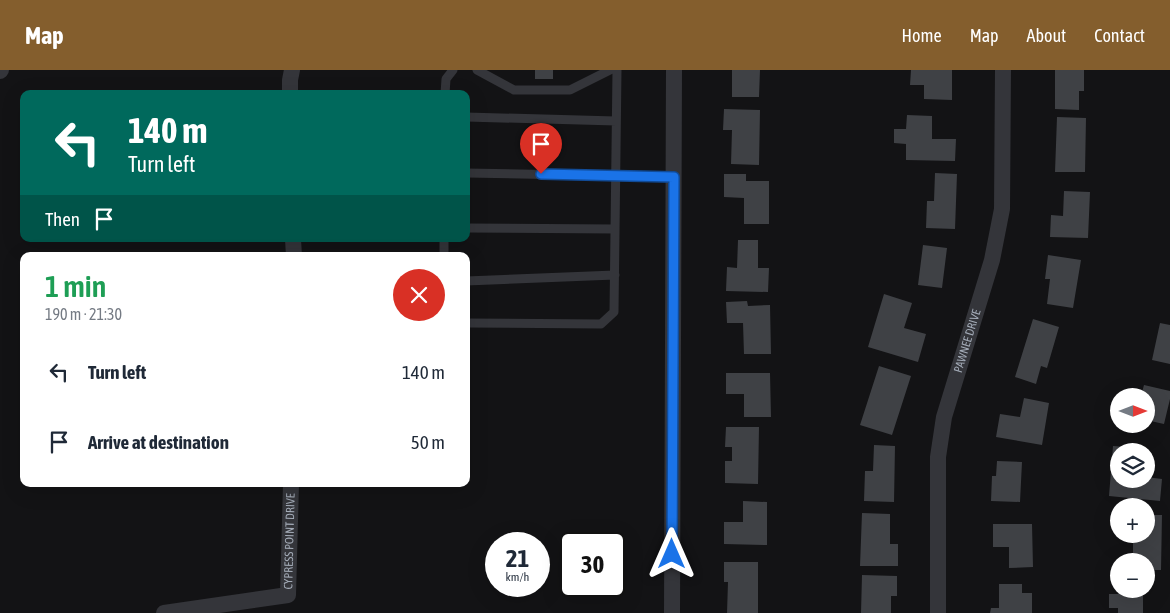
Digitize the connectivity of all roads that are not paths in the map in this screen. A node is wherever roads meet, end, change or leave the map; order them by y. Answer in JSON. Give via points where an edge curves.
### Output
{"nodes":[{"id":1,"x":292,"y":70,"type":"edge"},
{"id":2,"x":453,"y":70,"type":"edge"},
{"id":3,"x":477,"y":70,"type":"edge"},
{"id":4,"x":610,"y":70,"type":"edge"},
{"id":5,"x":617,"y":70,"type":"edge"},
{"id":6,"x":674,"y":70,"type":"edge"},
{"id":7,"x":1003,"y":70,"type":"edge"},
{"id":8,"x":290,"y":90,"type":"edge"},
{"id":9,"x":446,"y":90,"type":"edge"},
{"id":10,"x":470,"y":117,"type":"edge"},
{"id":11,"x":616,"y":121,"type":"junction"},
{"id":12,"x":470,"y":173,"type":"edge"},
{"id":13,"x":617,"y":176,"type":"junction"},
{"id":14,"x":674,"y":177,"type":"junction"},
{"id":15,"x":470,"y":228,"type":"edge"},
{"id":16,"x":616,"y":229,"type":"junction"},
{"id":17,"x":615,"y":276,"type":"junction"},
{"id":18,"x":470,"y":281,"type":"edge"},
{"id":19,"x":470,"y":322,"type":"edge"},
{"id":20,"x":292,"y":487,"type":"edge"},
{"id":21,"x":164,"y":613,"type":"edge"},
{"id":22,"x":672,"y":613,"type":"edge"},
{"id":23,"x":938,"y":613,"type":"edge"}],
"edges":[{"from":1,"to":8,"type":"street"},
{"from":2,"to":9,"type":"lane","via":[[446,79]]},
{"from":3,"to":4,"type":"lane","via":[[514,90],[570,90]]},
{"from":5,"to":11,"type":"lane"},
{"from":6,"to":14,"type":"street"},
{"from":7,"to":23,"type":"street","name":"PAWNEE DRIVE","via":[[1002,209],[992,260],[944,416],[938,457]]},
{"from":10,"to":11,"type":"lane"},
{"from":11,"to":13,"type":"lane"},
{"from":12,"to":13,"type":"lane"},
{"from":13,"to":14,"type":"lane"},
{"from":13,"to":16,"type":"lane"},
{"from":14,"to":22,"type":"street"},
{"from":15,"to":16,"type":"lane"},
{"from":16,"to":17,"type":"lane"},
{"from":17,"to":18,"type":"lane"},
{"from":17,"to":19,"type":"lane","via":[[614,312],[600,324]]},
{"from":20,"to":21,"type":"street","name":"CYPRESS POINT DRIVE","via":[[288,595]]}]}
